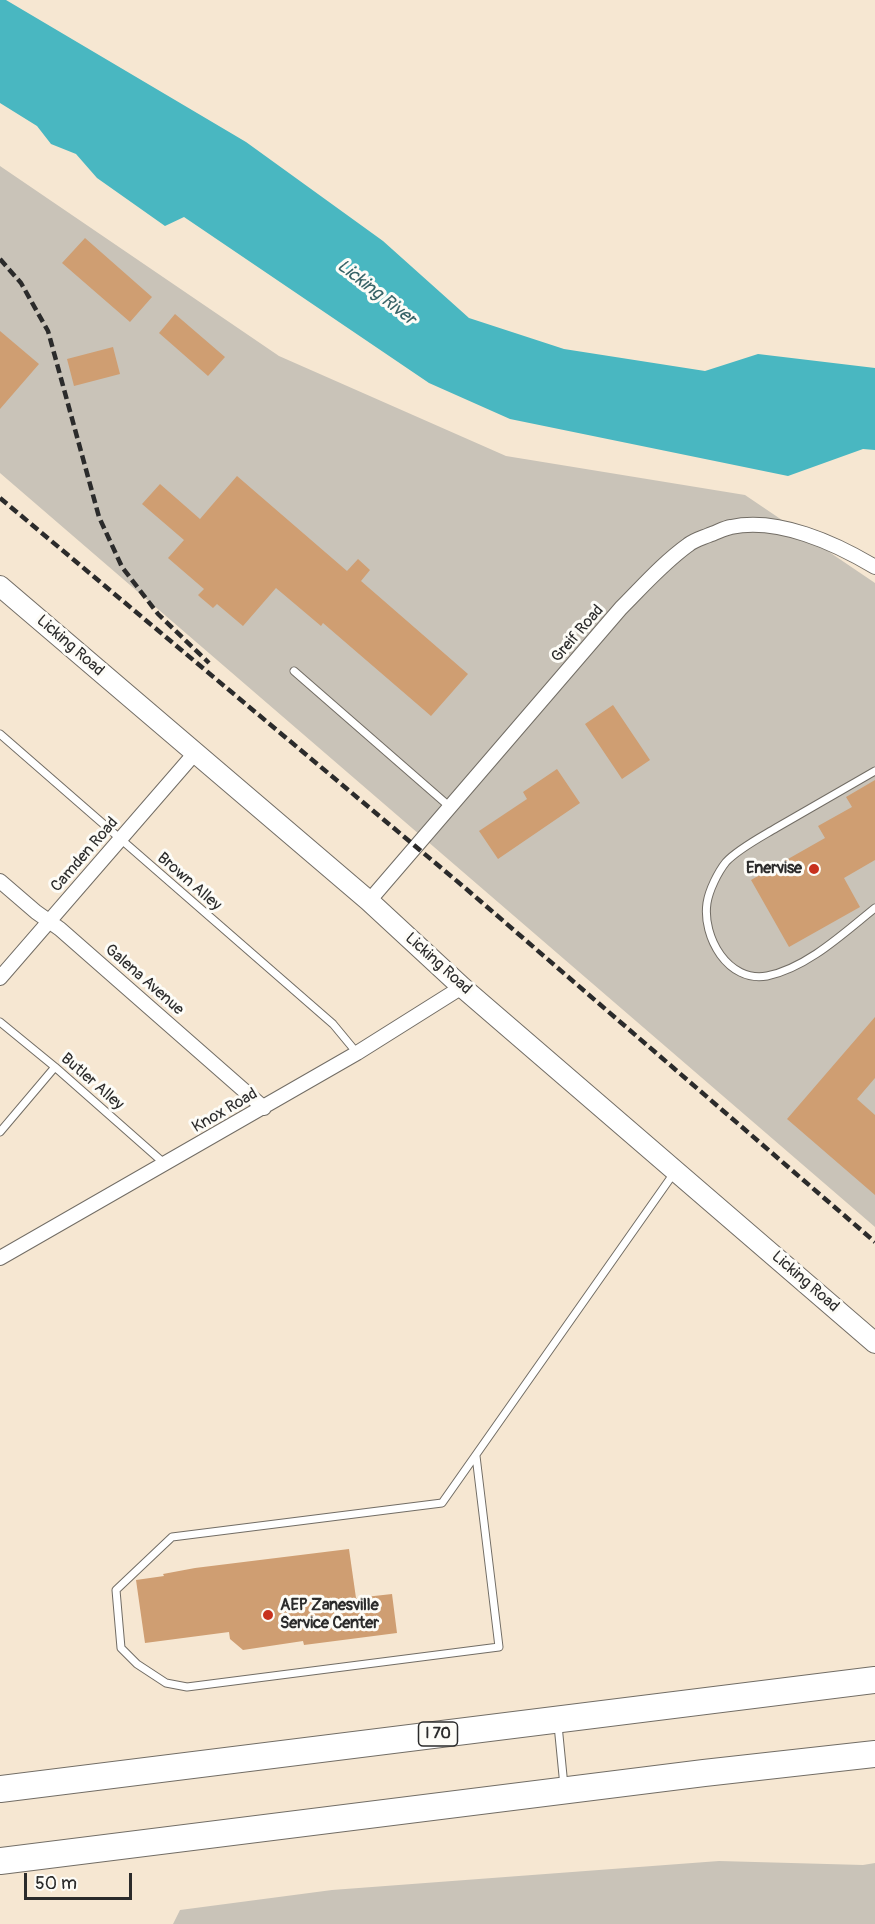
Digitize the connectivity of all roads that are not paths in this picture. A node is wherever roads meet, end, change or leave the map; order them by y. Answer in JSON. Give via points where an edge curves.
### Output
{"nodes":[{"id":1,"x":875,"y":567,"type":"edge"},
{"id":2,"x":0,"y":586,"type":"edge"},
{"id":3,"x":294,"y":671,"type":"dead end"},
{"id":4,"x":0,"y":734,"type":"edge"},
{"id":5,"x":195,"y":753,"type":"junction"},
{"id":6,"x":875,"y":771,"type":"edge"},
{"id":7,"x":450,"y":807,"type":"junction"},
{"id":8,"x":120,"y":839,"type":"junction"},
{"id":9,"x":0,"y":881,"type":"edge"},
{"id":10,"x":369,"y":901,"type":"junction"},
{"id":11,"x":875,"y":908,"type":"edge"},
{"id":12,"x":49,"y":921,"type":"junction"},
{"id":13,"x":0,"y":978,"type":"edge"},
{"id":14,"x":462,"y":987,"type":"junction"},
{"id":15,"x":0,"y":1022,"type":"edge"},
{"id":16,"x":357,"y":1053,"type":"junction"},
{"id":17,"x":56,"y":1068,"type":"junction"},
{"id":18,"x":264,"y":1108,"type":"junction"},
{"id":19,"x":0,"y":1132,"type":"edge"},
{"id":20,"x":165,"y":1164,"type":"junction"},
{"id":21,"x":676,"y":1171,"type":"junction"},
{"id":22,"x":0,"y":1258,"type":"edge"},
{"id":23,"x":875,"y":1342,"type":"edge"},
{"id":24,"x":476,"y":1456,"type":"junction"},
{"id":25,"x":875,"y":1680,"type":"edge"},
{"id":26,"x":557,"y":1720,"type":"junction"},
{"id":27,"x":875,"y":1754,"type":"edge"},
{"id":28,"x":0,"y":1789,"type":"edge"},
{"id":29,"x":565,"y":1790,"type":"junction"},
{"id":30,"x":0,"y":1861,"type":"edge"}],
"edges":[{"from":1,"to":7,"type":"street","name":"Greif Road","via":[[816,537],[789,529],[731,527],[690,543],[621,608]]},
{"from":2,"to":5,"type":"street","name":"Licking Road"},
{"from":3,"to":7,"type":"lane"},
{"from":4,"to":8,"type":"lane","name":"Brown Alley"},
{"from":5,"to":8,"type":"street","name":"Camden Road"},
{"from":5,"to":10,"type":"street","name":"Licking Road"},
{"from":6,"to":11,"type":"lane","via":[[727,861],[717,875],[707,903],[708,928],[717,950],[731,967],[740,974],[766,976],[806,961]]},
{"from":7,"to":10,"type":"street","name":"Greif Road"},
{"from":8,"to":12,"type":"street","name":"Camden Road"},
{"from":8,"to":16,"type":"lane","name":"Brown Alley","via":[[333,1024]]},
{"from":9,"to":12,"type":"street","name":"Galena Avenue"},
{"from":10,"to":14,"type":"street","name":"Licking Road"},
{"from":12,"to":13,"type":"street","name":"Camden Road"},
{"from":12,"to":18,"type":"street","name":"Galena Avenue"},
{"from":14,"to":16,"type":"street","name":"Knox Road"},
{"from":14,"to":21,"type":"street","name":"Licking Road"},
{"from":15,"to":17,"type":"lane","name":"Butler Alley"},
{"from":16,"to":18,"type":"street","name":"Knox Road"},
{"from":17,"to":19,"type":"lane"},
{"from":17,"to":20,"type":"lane","name":"Butler Alley"},
{"from":18,"to":20,"type":"street","name":"Knox Road"},
{"from":20,"to":22,"type":"street","name":"Knox Road"},
{"from":21,"to":23,"type":"street","name":"Licking Road"},
{"from":21,"to":24,"type":"lane"},
{"from":24,"to":24,"type":"lane","via":[[442,1503],[172,1537],[116,1590],[121,1648],[165,1683],[187,1687],[500,1647]]},
{"from":25,"to":26,"type":"highway","number":"I 70"},
{"from":26,"to":28,"type":"highway","number":"I 70"},
{"from":26,"to":29,"type":"lane"},
{"from":27,"to":29,"type":"highway"},
{"from":29,"to":30,"type":"highway"}]}
